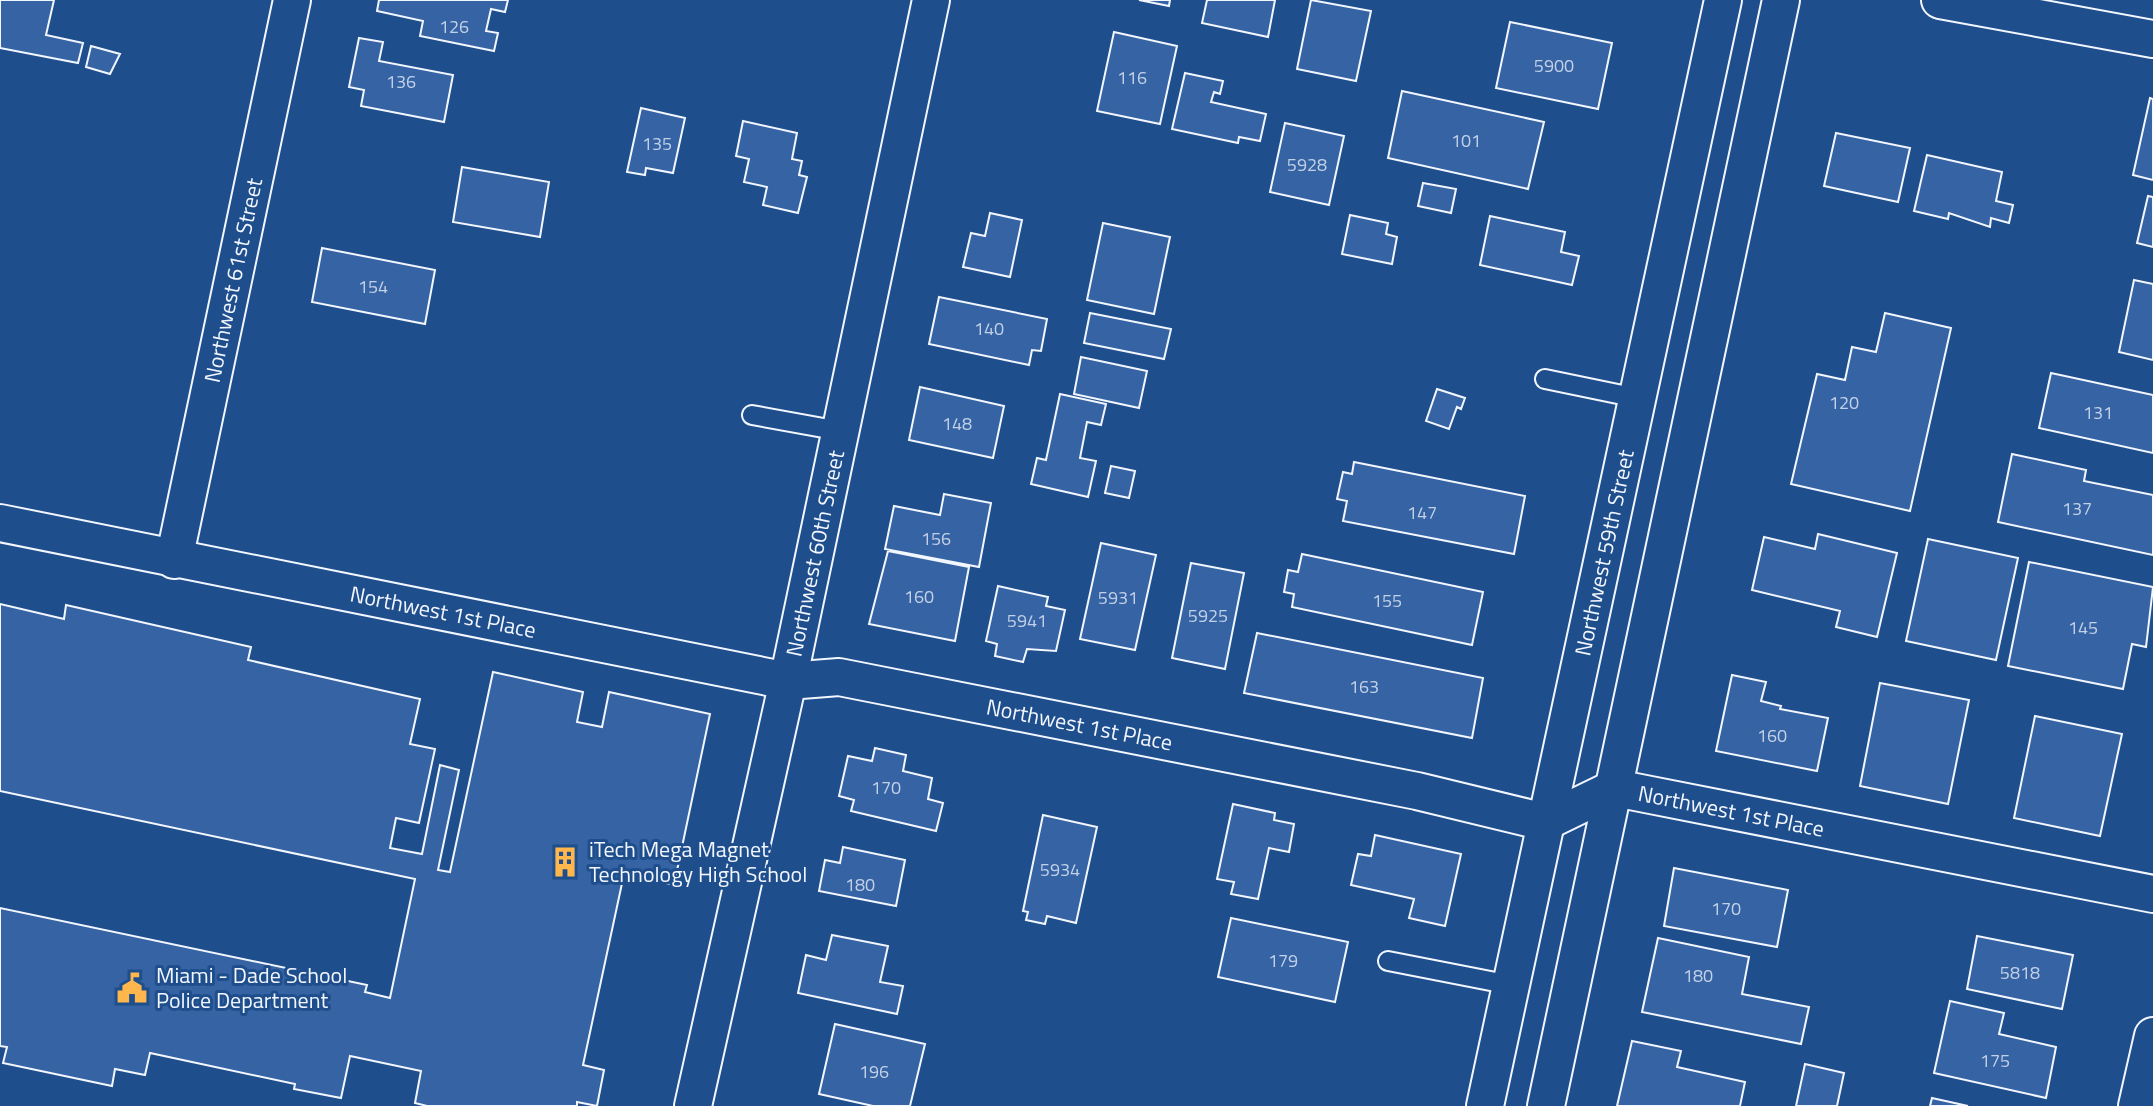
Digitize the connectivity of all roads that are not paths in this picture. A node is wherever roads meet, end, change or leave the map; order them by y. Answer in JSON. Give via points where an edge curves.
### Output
{"nodes":[{"id":1,"x":292,"y":0,"type":"edge"},
{"id":2,"x":931,"y":0,"type":"edge"},
{"id":3,"x":1722,"y":0,"type":"edge"},
{"id":4,"x":1781,"y":0,"type":"edge"},
{"id":5,"x":1940,"y":0,"type":"edge"},
{"id":6,"x":2153,"y":39,"type":"edge"},
{"id":7,"x":1545,"y":379,"type":"dead end"},
{"id":8,"x":1637,"y":398,"type":"junction"},
{"id":9,"x":752,"y":415,"type":"dead end"},
{"id":10,"x":840,"y":431,"type":"junction"},
{"id":11,"x":0,"y":523,"type":"edge"},
{"id":12,"x":174,"y":560,"type":"junction"},
{"id":13,"x":788,"y":681,"type":"junction"},
{"id":14,"x":1615,"y":788,"type":"junction"},
{"id":15,"x":1545,"y":822,"type":"junction"},
{"id":16,"x":2153,"y":894,"type":"edge"},
{"id":17,"x":1388,"y":961,"type":"dead end"},
{"id":18,"x":1511,"y":985,"type":"junction"},
{"id":19,"x":2153,"y":1036,"type":"edge"},
{"id":20,"x":693,"y":1106,"type":"edge"},
{"id":21,"x":1485,"y":1106,"type":"edge"},
{"id":22,"x":1546,"y":1106,"type":"edge"},
{"id":23,"x":2137,"y":1106,"type":"edge"}],
"edges":[{"from":1,"to":12,"type":"street","name":"Northwest 61st Street"},
{"from":2,"to":10,"type":"street","name":"Northwest 60th Street"},
{"from":3,"to":8,"type":"street","name":"Northwest 59th Street"},
{"from":4,"to":14,"type":"street"},
{"from":5,"to":6,"type":"street"},
{"from":7,"to":8,"type":"lane"},
{"from":8,"to":15,"type":"street","name":"Northwest 59th Street"},
{"from":9,"to":10,"type":"lane"},
{"from":10,"to":13,"type":"street","name":"Northwest 60th Street"},
{"from":11,"to":12,"type":"street","name":"Northwest 1st Place"},
{"from":12,"to":13,"type":"street","name":"Northwest 1st Place"},
{"from":13,"to":15,"type":"street","name":"Northwest 1st Place","via":[[839,677],[1417,791]]},
{"from":13,"to":20,"type":"street","name":"Northwest 60th Street"},
{"from":14,"to":15,"type":"street","name":"Northwest 1st Place"},
{"from":14,"to":16,"type":"street","name":"Northwest 1st Place"},
{"from":14,"to":22,"type":"street"},
{"from":15,"to":18,"type":"street","name":"Northwest 59th Street"},
{"from":17,"to":18,"type":"lane"},
{"from":18,"to":21,"type":"street","name":"Northwest 59th Street"},
{"from":19,"to":23,"type":"street"}]}
